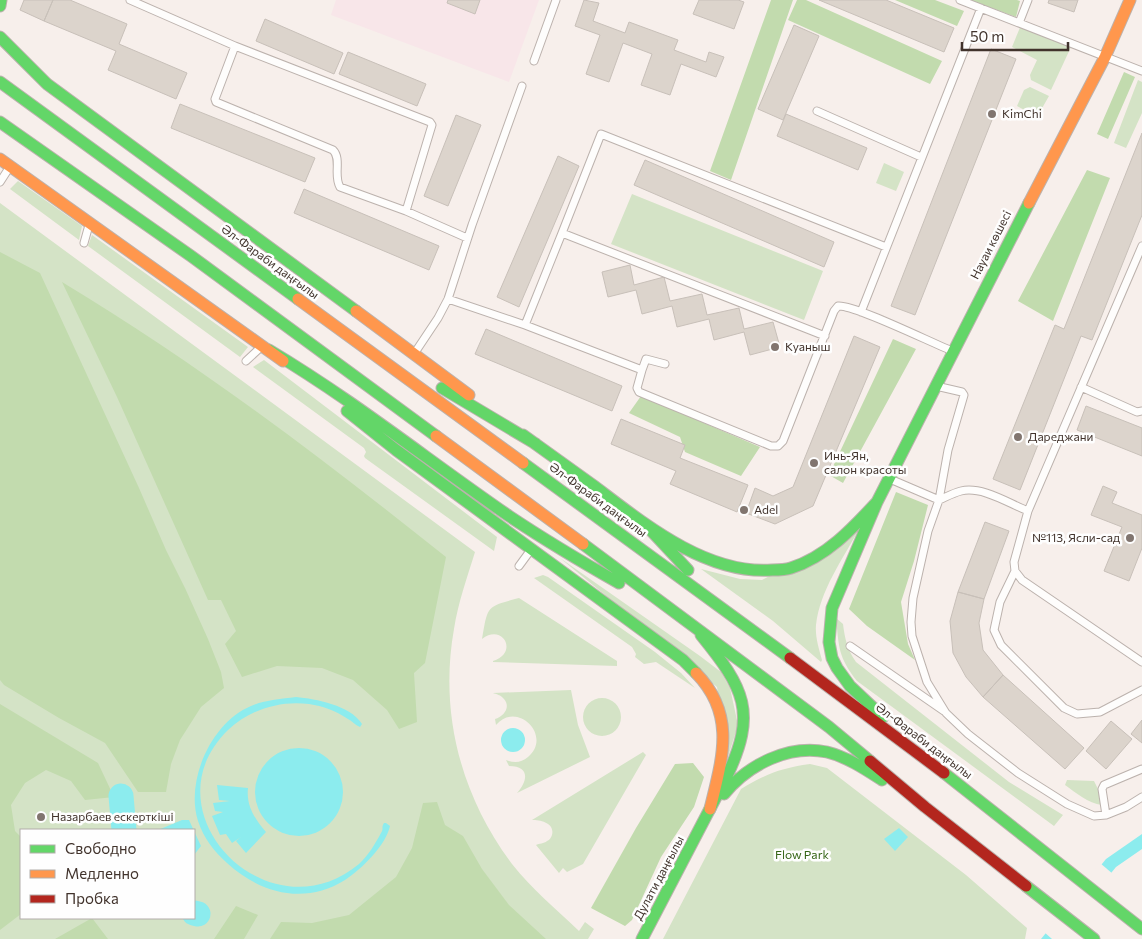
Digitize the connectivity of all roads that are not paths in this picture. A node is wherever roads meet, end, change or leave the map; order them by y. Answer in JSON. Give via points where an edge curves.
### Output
{"nodes":[{"id":1,"x":1,"y":0,"type":"edge"},
{"id":2,"x":130,"y":0,"type":"edge"},
{"id":3,"x":556,"y":0,"type":"edge"},
{"id":4,"x":960,"y":0,"type":"edge"},
{"id":5,"x":1028,"y":0,"type":"edge"},
{"id":6,"x":1130,"y":0,"type":"edge"},
{"id":7,"x":0,"y":6,"type":"edge"},
{"id":8,"x":981,"y":8,"type":"junction"},
{"id":9,"x":1019,"y":23,"type":"junction"},
{"id":10,"x":0,"y":37,"type":"edge"},
{"id":11,"x":235,"y":46,"type":"junction"},
{"id":12,"x":1105,"y":57,"type":"junction"},
{"id":13,"x":534,"y":61,"type":"dead end"},
{"id":14,"x":1142,"y":71,"type":"edge"},
{"id":15,"x":0,"y":82,"type":"edge"},
{"id":16,"x":522,"y":86,"type":"dead end"},
{"id":17,"x":817,"y":111,"type":"dead end"},
{"id":18,"x":0,"y":122,"type":"edge"},
{"id":19,"x":921,"y":157,"type":"junction"},
{"id":20,"x":3,"y":161,"type":"edge"},
{"id":21,"x":0,"y":182,"type":"edge"},
{"id":22,"x":406,"y":211,"type":"junction"},
{"id":23,"x":90,"y":222,"type":"junction"},
{"id":24,"x":562,"y":233,"type":"junction"},
{"id":25,"x":467,"y":238,"type":"junction"},
{"id":26,"x":84,"y":243,"type":"dead end"},
{"id":27,"x":1142,"y":246,"type":"edge"},
{"id":28,"x":886,"y":247,"type":"junction"},
{"id":29,"x":448,"y":299,"type":"junction"},
{"id":30,"x":861,"y":312,"type":"junction"},
{"id":31,"x":320,"y":315,"type":"junction"},
{"id":32,"x":525,"y":325,"type":"junction"},
{"id":33,"x":824,"y":336,"type":"junction"},
{"id":34,"x":266,"y":348,"type":"junction"},
{"id":35,"x":953,"y":351,"type":"junction"},
{"id":36,"x":414,"y":354,"type":"junction"},
{"id":37,"x":246,"y":361,"type":"dead end"},
{"id":38,"x":665,"y":364,"type":"dead end"},
{"id":39,"x":642,"y":370,"type":"junction"},
{"id":40,"x":936,"y":386,"type":"junction"},
{"id":41,"x":1081,"y":388,"type":"junction"},
{"id":42,"x":1142,"y":411,"type":"edge"},
{"id":43,"x":536,"y":444,"type":"junction"},
{"id":44,"x":890,"y":479,"type":"junction"},
{"id":45,"x":939,"y":500,"type":"junction"},
{"id":46,"x":877,"y":502,"type":"junction"},
{"id":47,"x":1028,"y":511,"type":"junction"},
{"id":48,"x":644,"y":523,"type":"junction"},
{"id":49,"x":532,"y":549,"type":"junction"},
{"id":50,"x":519,"y":566,"type":"dead end"},
{"id":51,"x":1015,"y":571,"type":"junction"},
{"id":52,"x":726,"y":610,"type":"junction"},
{"id":53,"x":690,"y":622,"type":"junction"},
{"id":54,"x":850,"y":646,"type":"dead end"},
{"id":55,"x":1142,"y":662,"type":"edge"},
{"id":56,"x":1142,"y":690,"type":"edge"},
{"id":57,"x":946,"y":713,"type":"junction"},
{"id":58,"x":1142,"y":769,"type":"edge"},
{"id":59,"x":949,"y":777,"type":"junction"},
{"id":60,"x":1142,"y":797,"type":"edge"},
{"id":61,"x":925,"y":807,"type":"junction"},
{"id":62,"x":710,"y":809,"type":"junction"},
{"id":63,"x":1106,"y":815,"type":"junction"},
{"id":64,"x":700,"y":829,"type":"junction"},
{"id":65,"x":1142,"y":929,"type":"edge"},
{"id":66,"x":642,"y":939,"type":"edge"},
{"id":67,"x":1094,"y":939,"type":"edge"}],
"edges":[{"from":1,"to":7,"type":"main road"},
{"from":2,"to":11,"type":"lane"},
{"from":3,"to":13,"type":"lane"},
{"from":4,"to":8,"type":"lane"},
{"from":5,"to":9,"type":"lane"},
{"from":6,"to":12,"type":"main road","name":"Науаи көшесі"},
{"from":8,"to":9,"type":"lane"},
{"from":8,"to":19,"type":"lane"},
{"from":9,"to":12,"type":"lane"},
{"from":10,"to":36,"type":"main road","name":"Әл-Фараби даңғылы","via":[[47,84]]},
{"from":11,"to":22,"type":"lane","via":[[216,102],[333,150],[340,187]]},
{"from":11,"to":22,"type":"lane","via":[[430,122],[432,125]]},
{"from":12,"to":14,"type":"lane"},
{"from":12,"to":35,"type":"main road","name":"Науаи көшесі"},
{"from":15,"to":31,"type":"main road","name":"Әл-Фараби даңғылы"},
{"from":16,"to":25,"type":"lane"},
{"from":17,"to":19,"type":"lane"},
{"from":18,"to":53,"type":"main road","via":[[191,256]]},
{"from":19,"to":28,"type":"lane"},
{"from":20,"to":21,"type":"lane"},
{"from":20,"to":23,"type":"main road"},
{"from":22,"to":25,"type":"lane"},
{"from":23,"to":26,"type":"lane"},
{"from":23,"to":34,"type":"main road"},
{"from":24,"to":28,"type":"lane","via":[[601,134]]},
{"from":24,"to":32,"type":"lane"},
{"from":24,"to":33,"type":"lane"},
{"from":25,"to":29,"type":"lane"},
{"from":27,"to":41,"type":"lane"},
{"from":28,"to":30,"type":"lane"},
{"from":29,"to":32,"type":"lane"},
{"from":29,"to":36,"type":"lane"},
{"from":30,"to":33,"type":"lane","via":[[838,306]]},
{"from":30,"to":35,"type":"lane"},
{"from":31,"to":43,"type":"main road"},
{"from":31,"to":52,"type":"main road","name":"Әл-Фараби даңғылы"},
{"from":32,"to":39,"type":"lane"},
{"from":33,"to":39,"type":"lane","via":[[783,441],[778,446],[768,445],[639,392],[637,388]]},
{"from":34,"to":37,"type":"lane"},
{"from":34,"to":49,"type":"main road","via":[[396,450]]},
{"from":34,"to":53,"type":"main road","via":[[332,389],[538,536]]},
{"from":35,"to":40,"type":"main road","name":"Науаи көшесі"},
{"from":36,"to":43,"type":"main road","name":"Әл-Фараби даңғылы"},
{"from":38,"to":39,"type":"lane","via":[[646,359]]},
{"from":40,"to":44,"type":"main road","name":"Науаи көшесі"},
{"from":40,"to":45,"type":"lane","via":[[964,395],[948,450]]},
{"from":41,"to":42,"type":"lane","via":[[1137,412]]},
{"from":41,"to":47,"type":"lane"},
{"from":43,"to":48,"type":"main road","name":"Әл-Фараби даңғылы"},
{"from":44,"to":45,"type":"lane"},
{"from":44,"to":46,"type":"main road","name":"Науаи көшесі"},
{"from":45,"to":47,"type":"lane","via":[[961,491],[974,491]]},
{"from":45,"to":57,"type":"lane","via":[[928,531],[911,622],[912,636],[927,682]]},
{"from":46,"to":48,"type":"main road","name":"Науаи көшесі","via":[[845,537],[817,556],[789,568],[768,571],[710,560]]},
{"from":46,"to":59,"type":"main road","name":"Науаи көшесі","via":[[832,608],[830,648],[835,665],[854,691]]},
{"from":47,"to":51,"type":"lane","via":[[1014,562]]},
{"from":48,"to":52,"type":"main road"},
{"from":49,"to":50,"type":"lane"},
{"from":49,"to":62,"type":"main road","via":[[683,660],[712,691],[724,724],[724,742]]},
{"from":51,"to":55,"type":"lane","via":[[1022,580]]},
{"from":51,"to":56,"type":"lane","via":[[1000,602],[994,630],[1001,645],[1064,708],[1077,714],[1100,712]]},
{"from":52,"to":59,"type":"main road","name":"Әл-Фараби даңғылы"},
{"from":53,"to":61,"type":"main road","via":[[830,728]]},
{"from":53,"to":62,"type":"main road","via":[[734,681],[742,699],[744,716],[739,747]]},
{"from":54,"to":57,"type":"lane"},
{"from":57,"to":63,"type":"lane","via":[[989,751],[1049,793],[1081,811],[1094,816]]},
{"from":58,"to":63,"type":"lane","via":[[1104,786]]},
{"from":59,"to":65,"type":"main road","name":"Әл-Фараби даңғылы"},
{"from":60,"to":63,"type":"lane"},
{"from":61,"to":64,"type":"main road","via":[[862,768],[836,756],[820,751],[800,752],[757,764],[740,777]]},
{"from":61,"to":67,"type":"main road"},
{"from":62,"to":64,"type":"main road"},
{"from":64,"to":66,"type":"main road","name":"Дулати даңғылы"}]}
